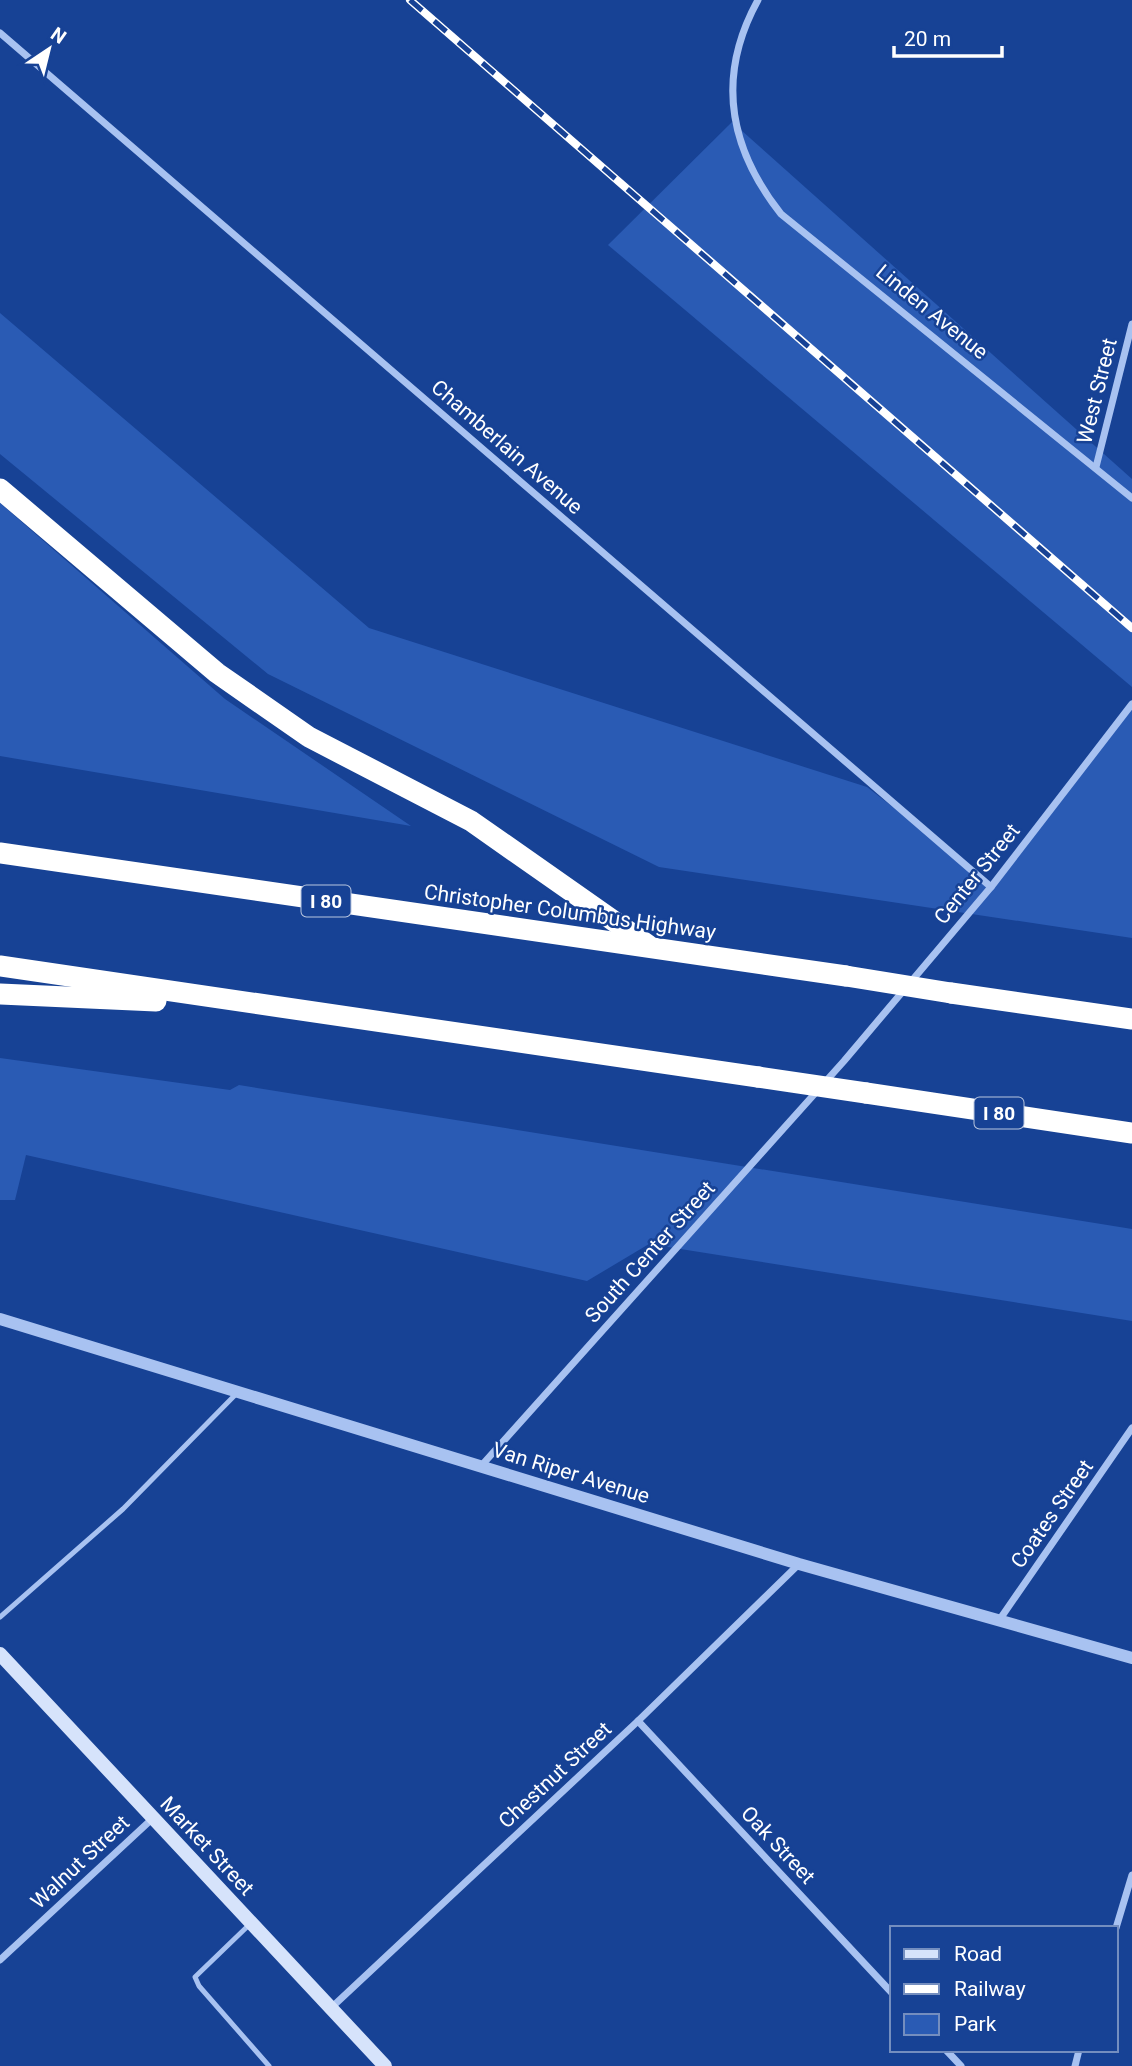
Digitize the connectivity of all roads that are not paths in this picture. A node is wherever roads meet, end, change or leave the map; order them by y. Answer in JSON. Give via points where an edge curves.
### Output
{"nodes":[{"id":1,"x":758,"y":0,"type":"edge"},
{"id":2,"x":0,"y":33,"type":"edge"},
{"id":3,"x":1132,"y":324,"type":"edge"},
{"id":4,"x":1096,"y":467,"type":"junction"},
{"id":5,"x":0,"y":489,"type":"edge"},
{"id":6,"x":1132,"y":498,"type":"edge"},
{"id":7,"x":1132,"y":704,"type":"edge"},
{"id":8,"x":0,"y":853,"type":"edge"},
{"id":9,"x":991,"y":887,"type":"junction"},
{"id":10,"x":652,"y":949,"type":"junction"},
{"id":11,"x":0,"y":966,"type":"edge"},
{"id":12,"x":0,"y":994,"type":"edge"},
{"id":13,"x":281,"y":1007,"type":"junction"},
{"id":14,"x":1132,"y":1019,"type":"edge"},
{"id":15,"x":844,"y":1061,"type":"joint"},
{"id":16,"x":1132,"y":1133,"type":"edge"},
{"id":17,"x":0,"y":1319,"type":"edge"},
{"id":18,"x":238,"y":1392,"type":"junction"},
{"id":19,"x":1132,"y":1428,"type":"edge"},
{"id":20,"x":482,"y":1465,"type":"junction"},
{"id":21,"x":799,"y":1563,"type":"junction"},
{"id":22,"x":0,"y":1617,"type":"edge"},
{"id":23,"x":1000,"y":1619,"type":"junction"},
{"id":24,"x":0,"y":1654,"type":"edge"},
{"id":25,"x":1132,"y":1658,"type":"edge"},
{"id":26,"x":638,"y":1721,"type":"junction"},
{"id":27,"x":152,"y":1819,"type":"junction"},
{"id":28,"x":1132,"y":1875,"type":"edge"},
{"id":29,"x":251,"y":1923,"type":"junction"},
{"id":30,"x":1117,"y":1926,"type":"edge"},
{"id":31,"x":0,"y":1960,"type":"edge"},
{"id":32,"x":890,"y":1991,"type":"edge"},
{"id":33,"x":331,"y":2008,"type":"junction"},
{"id":34,"x":948,"y":2052,"type":"edge"},
{"id":35,"x":269,"y":2066,"type":"edge"},
{"id":36,"x":385,"y":2066,"type":"edge"},
{"id":37,"x":961,"y":2066,"type":"edge"}],
"edges":[{"from":1,"to":4,"type":"street","name":"Linden Avenue","via":[[737,52],[732,93],[737,132],[758,185],[781,214]]},
{"from":2,"to":9,"type":"street","name":"Chamberlain Avenue"},
{"from":3,"to":4,"type":"street","name":"West Street"},
{"from":4,"to":6,"type":"street","name":"Linden Avenue"},
{"from":5,"to":10,"type":"highway","via":[[217,673],[309,737],[471,821]]},
{"from":7,"to":9,"type":"street","name":"Center Street"},
{"from":8,"to":10,"type":"highway","name":"Christopher Columbus Highway","number":"I 80"},
{"from":9,"to":15,"type":"street","name":"Center Street"},
{"from":10,"to":14,"type":"highway","name":"Christopher Columbus Highway","number":"I 80","bridge":true},
{"from":11,"to":13,"type":"highway","number":"I 80"},
{"from":12,"to":13,"type":"highway"},
{"from":13,"to":16,"type":"highway","number":"I 80","bridge":true},
{"from":15,"to":20,"type":"street","name":"South Center Street"},
{"from":17,"to":18,"type":"street","name":"Van Riper Avenue"},
{"from":18,"to":20,"type":"street","name":"Van Riper Avenue"},
{"from":18,"to":22,"type":"lane","via":[[123,1509]]},
{"from":19,"to":23,"type":"street","name":"Coates Street"},
{"from":20,"to":21,"type":"street","name":"Van Riper Avenue"},
{"from":21,"to":23,"type":"street","name":"Van Riper Avenue"},
{"from":21,"to":26,"type":"street","name":"Chestnut Street"},
{"from":23,"to":25,"type":"street","name":"Van Riper Avenue"},
{"from":24,"to":27,"type":"main road","name":"Market Street"},
{"from":26,"to":32,"type":"street","name":"Oak Street"},
{"from":26,"to":33,"type":"street","name":"Chestnut Street"},
{"from":27,"to":29,"type":"main road","name":"Market Street"},
{"from":27,"to":31,"type":"street","name":"Walnut Street"},
{"from":28,"to":30,"type":"street"},
{"from":29,"to":33,"type":"main road","name":"Market Street"},
{"from":29,"to":35,"type":"lane","via":[[195,1977]]},
{"from":33,"to":36,"type":"main road","name":"Market Street"},
{"from":34,"to":37,"type":"street"}]}
